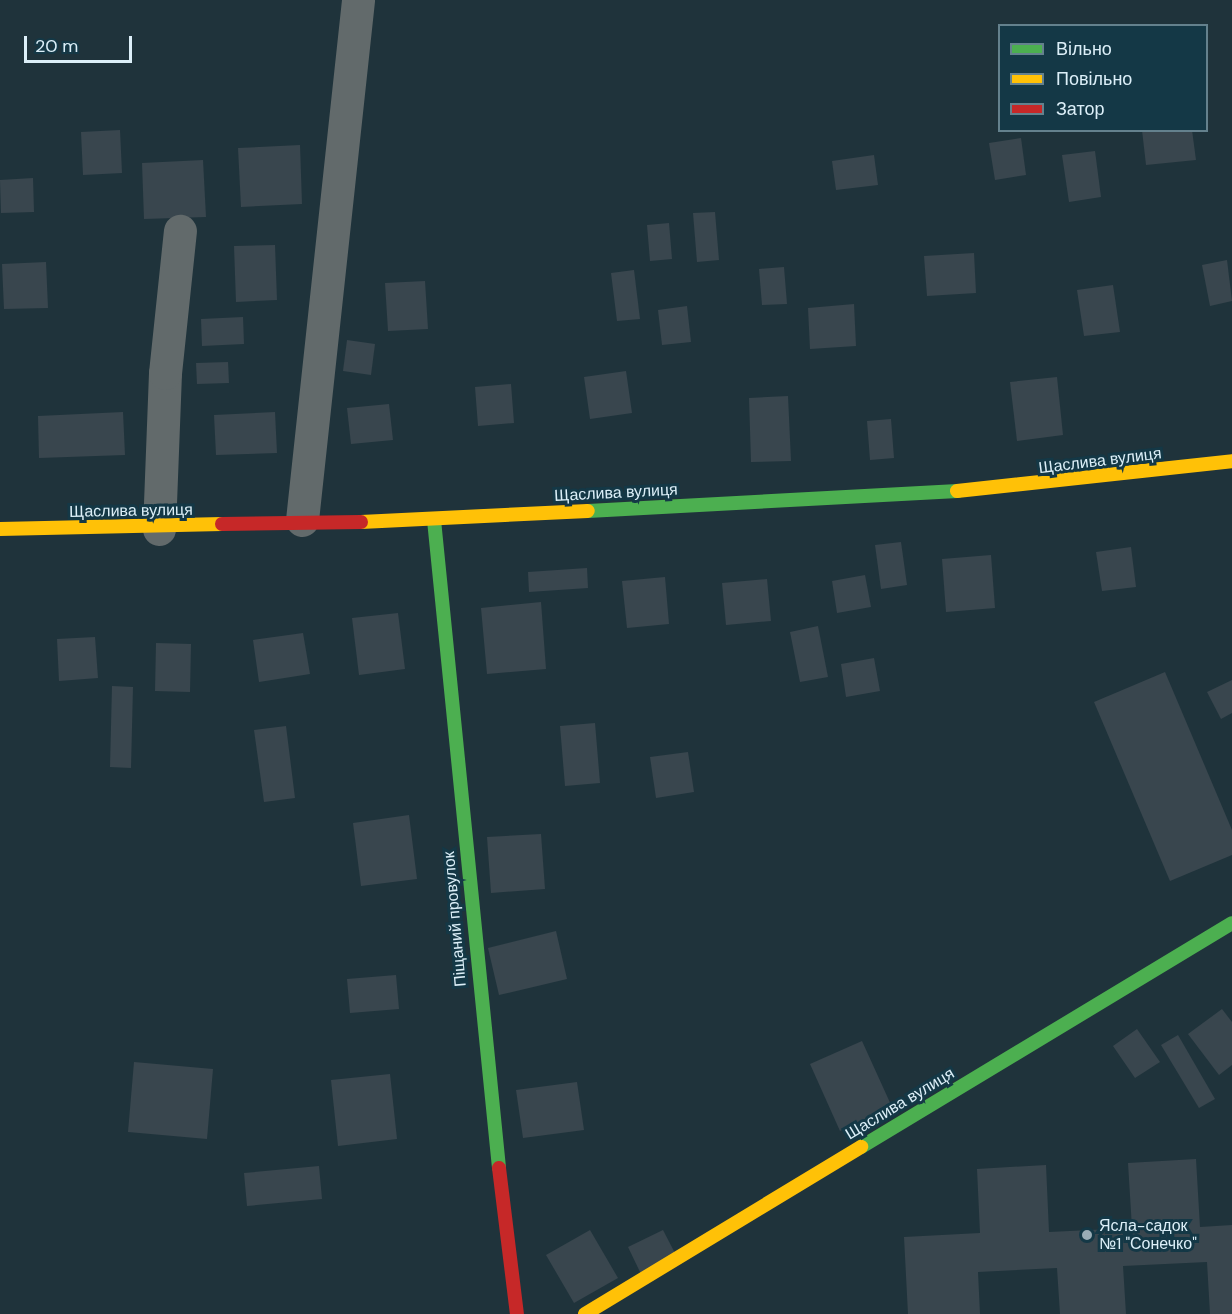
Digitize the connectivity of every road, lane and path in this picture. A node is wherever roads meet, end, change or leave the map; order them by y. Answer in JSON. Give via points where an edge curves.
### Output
{"nodes":[{"id":1,"x":358,"y":0,"type":"edge"},
{"id":2,"x":180,"y":231,"type":"dead end"},
{"id":3,"x":1232,"y":461,"type":"edge"},
{"id":4,"x":302,"y":520,"type":"junction"},
{"id":5,"x":434,"y":520,"type":"junction"},
{"id":6,"x":0,"y":529,"type":"edge"},
{"id":7,"x":159,"y":529,"type":"junction"},
{"id":8,"x":1232,"y":923,"type":"edge"},
{"id":9,"x":517,"y":1314,"type":"edge"},
{"id":10,"x":585,"y":1314,"type":"edge"}],
"edges":[{"from":1,"to":4,"type":"street"},
{"from":2,"to":7,"type":"street","via":[[165,373]]},
{"from":3,"to":5,"type":"street","name":"Щаслива вулиця","via":[[1013,488]]},
{"from":4,"to":5,"type":"street","name":"Щаслива вулиця"},
{"from":4,"to":7,"type":"street","name":"Щаслива вулиця"},
{"from":5,"to":9,"type":"street","name":"Піщаний провулок","via":[[483,1044]]},
{"from":6,"to":7,"type":"street","name":"Щаслива вулиця"},
{"from":8,"to":10,"type":"street","name":"Щаслива вулиця"}]}
